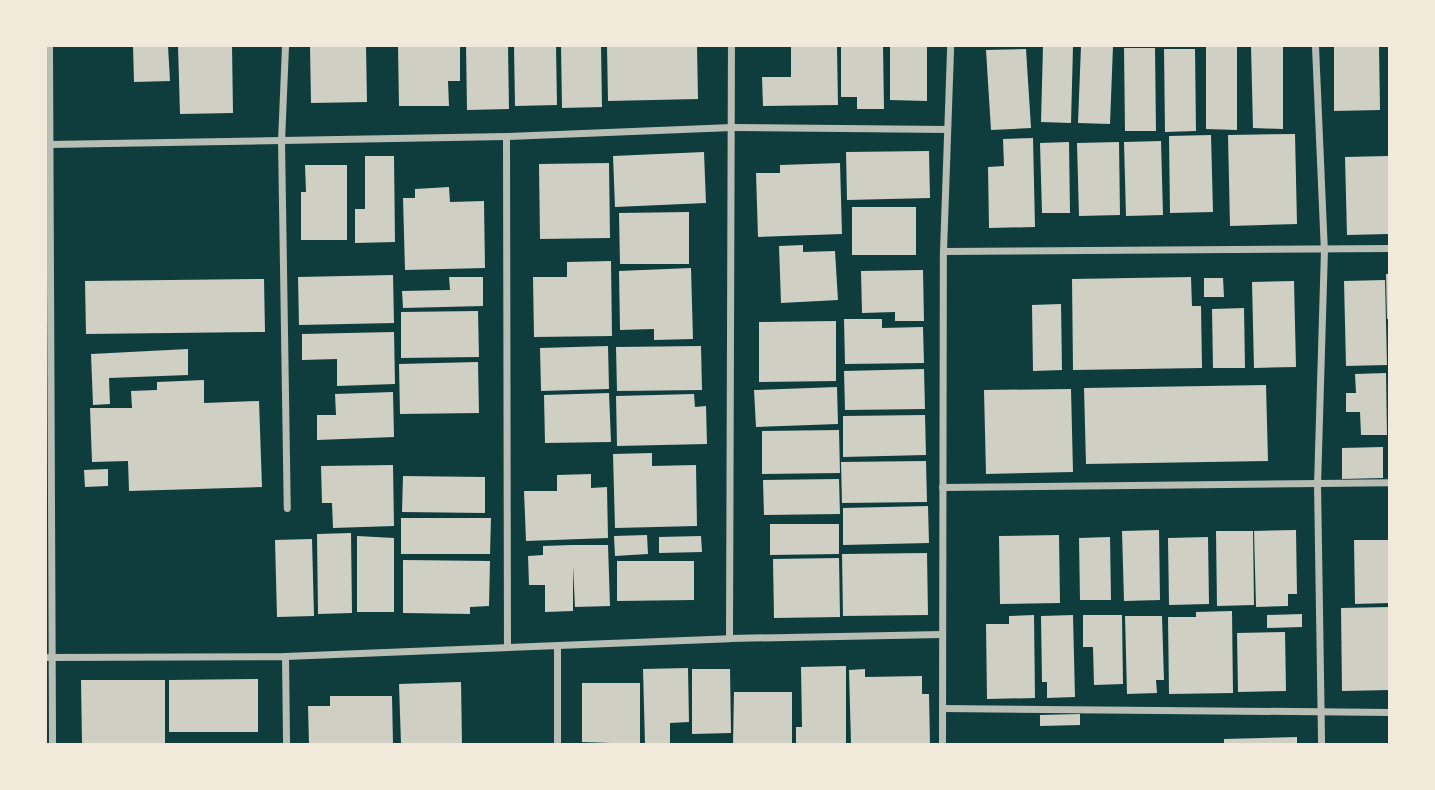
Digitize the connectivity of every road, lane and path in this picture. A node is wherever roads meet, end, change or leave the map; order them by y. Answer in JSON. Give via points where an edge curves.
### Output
{"nodes":[{"id":1,"x":49,"y":46,"type":"edge"},
{"id":2,"x":285,"y":46,"type":"edge"},
{"id":3,"x":731,"y":46,"type":"edge"},
{"id":4,"x":950,"y":46,"type":"edge"},
{"id":5,"x":1315,"y":46,"type":"edge"},
{"id":6,"x":732,"y":127,"type":"junction"},
{"id":7,"x":947,"y":129,"type":"junction"},
{"id":8,"x":506,"y":136,"type":"junction"},
{"id":9,"x":281,"y":140,"type":"junction"},
{"id":10,"x":49,"y":144,"type":"junction"},
{"id":11,"x":1390,"y":248,"type":"edge"},
{"id":12,"x":1324,"y":249,"type":"junction"},
{"id":13,"x":943,"y":251,"type":"junction"},
{"id":14,"x":1390,"y":482,"type":"edge"},
{"id":15,"x":1317,"y":483,"type":"junction"},
{"id":16,"x":942,"y":487,"type":"junction"},
{"id":17,"x":286,"y":508,"type":"dead end"},
{"id":18,"x":942,"y":634,"type":"junction"},
{"id":19,"x":729,"y":638,"type":"junction"},
{"id":20,"x":557,"y":645,"type":"junction"},
{"id":21,"x":507,"y":646,"type":"junction"},
{"id":22,"x":285,"y":656,"type":"junction"},
{"id":23,"x":49,"y":657,"type":"edge"},
{"id":24,"x":942,"y":708,"type":"junction"},
{"id":25,"x":1319,"y":712,"type":"junction"},
{"id":26,"x":1390,"y":712,"type":"edge"},
{"id":27,"x":52,"y":744,"type":"edge"},
{"id":28,"x":286,"y":744,"type":"edge"},
{"id":29,"x":557,"y":744,"type":"edge"},
{"id":30,"x":942,"y":744,"type":"edge"},
{"id":31,"x":1321,"y":744,"type":"edge"}],
"edges":[{"from":1,"to":10,"type":"street"},
{"from":2,"to":9,"type":"street"},
{"from":3,"to":6,"type":"street"},
{"from":4,"to":7,"type":"street"},
{"from":5,"to":12,"type":"street"},
{"from":6,"to":7,"type":"street"},
{"from":6,"to":8,"type":"street"},
{"from":6,"to":19,"type":"street"},
{"from":7,"to":13,"type":"street"},
{"from":8,"to":9,"type":"street"},
{"from":8,"to":21,"type":"street"},
{"from":9,"to":10,"type":"street"},
{"from":9,"to":17,"type":"street"},
{"from":10,"to":23,"type":"street"},
{"from":11,"to":12,"type":"street"},
{"from":12,"to":13,"type":"street"},
{"from":12,"to":15,"type":"street"},
{"from":13,"to":16,"type":"street"},
{"from":14,"to":15,"type":"street"},
{"from":15,"to":16,"type":"street"},
{"from":15,"to":25,"type":"street"},
{"from":16,"to":18,"type":"street"},
{"from":18,"to":19,"type":"street"},
{"from":18,"to":24,"type":"street"},
{"from":19,"to":20,"type":"street"},
{"from":20,"to":21,"type":"street"},
{"from":20,"to":29,"type":"street"},
{"from":21,"to":22,"type":"street"},
{"from":22,"to":23,"type":"street"},
{"from":22,"to":28,"type":"street"},
{"from":23,"to":27,"type":"street"},
{"from":24,"to":25,"type":"street"},
{"from":24,"to":30,"type":"street"},
{"from":25,"to":26,"type":"street"},
{"from":25,"to":31,"type":"street"}]}
